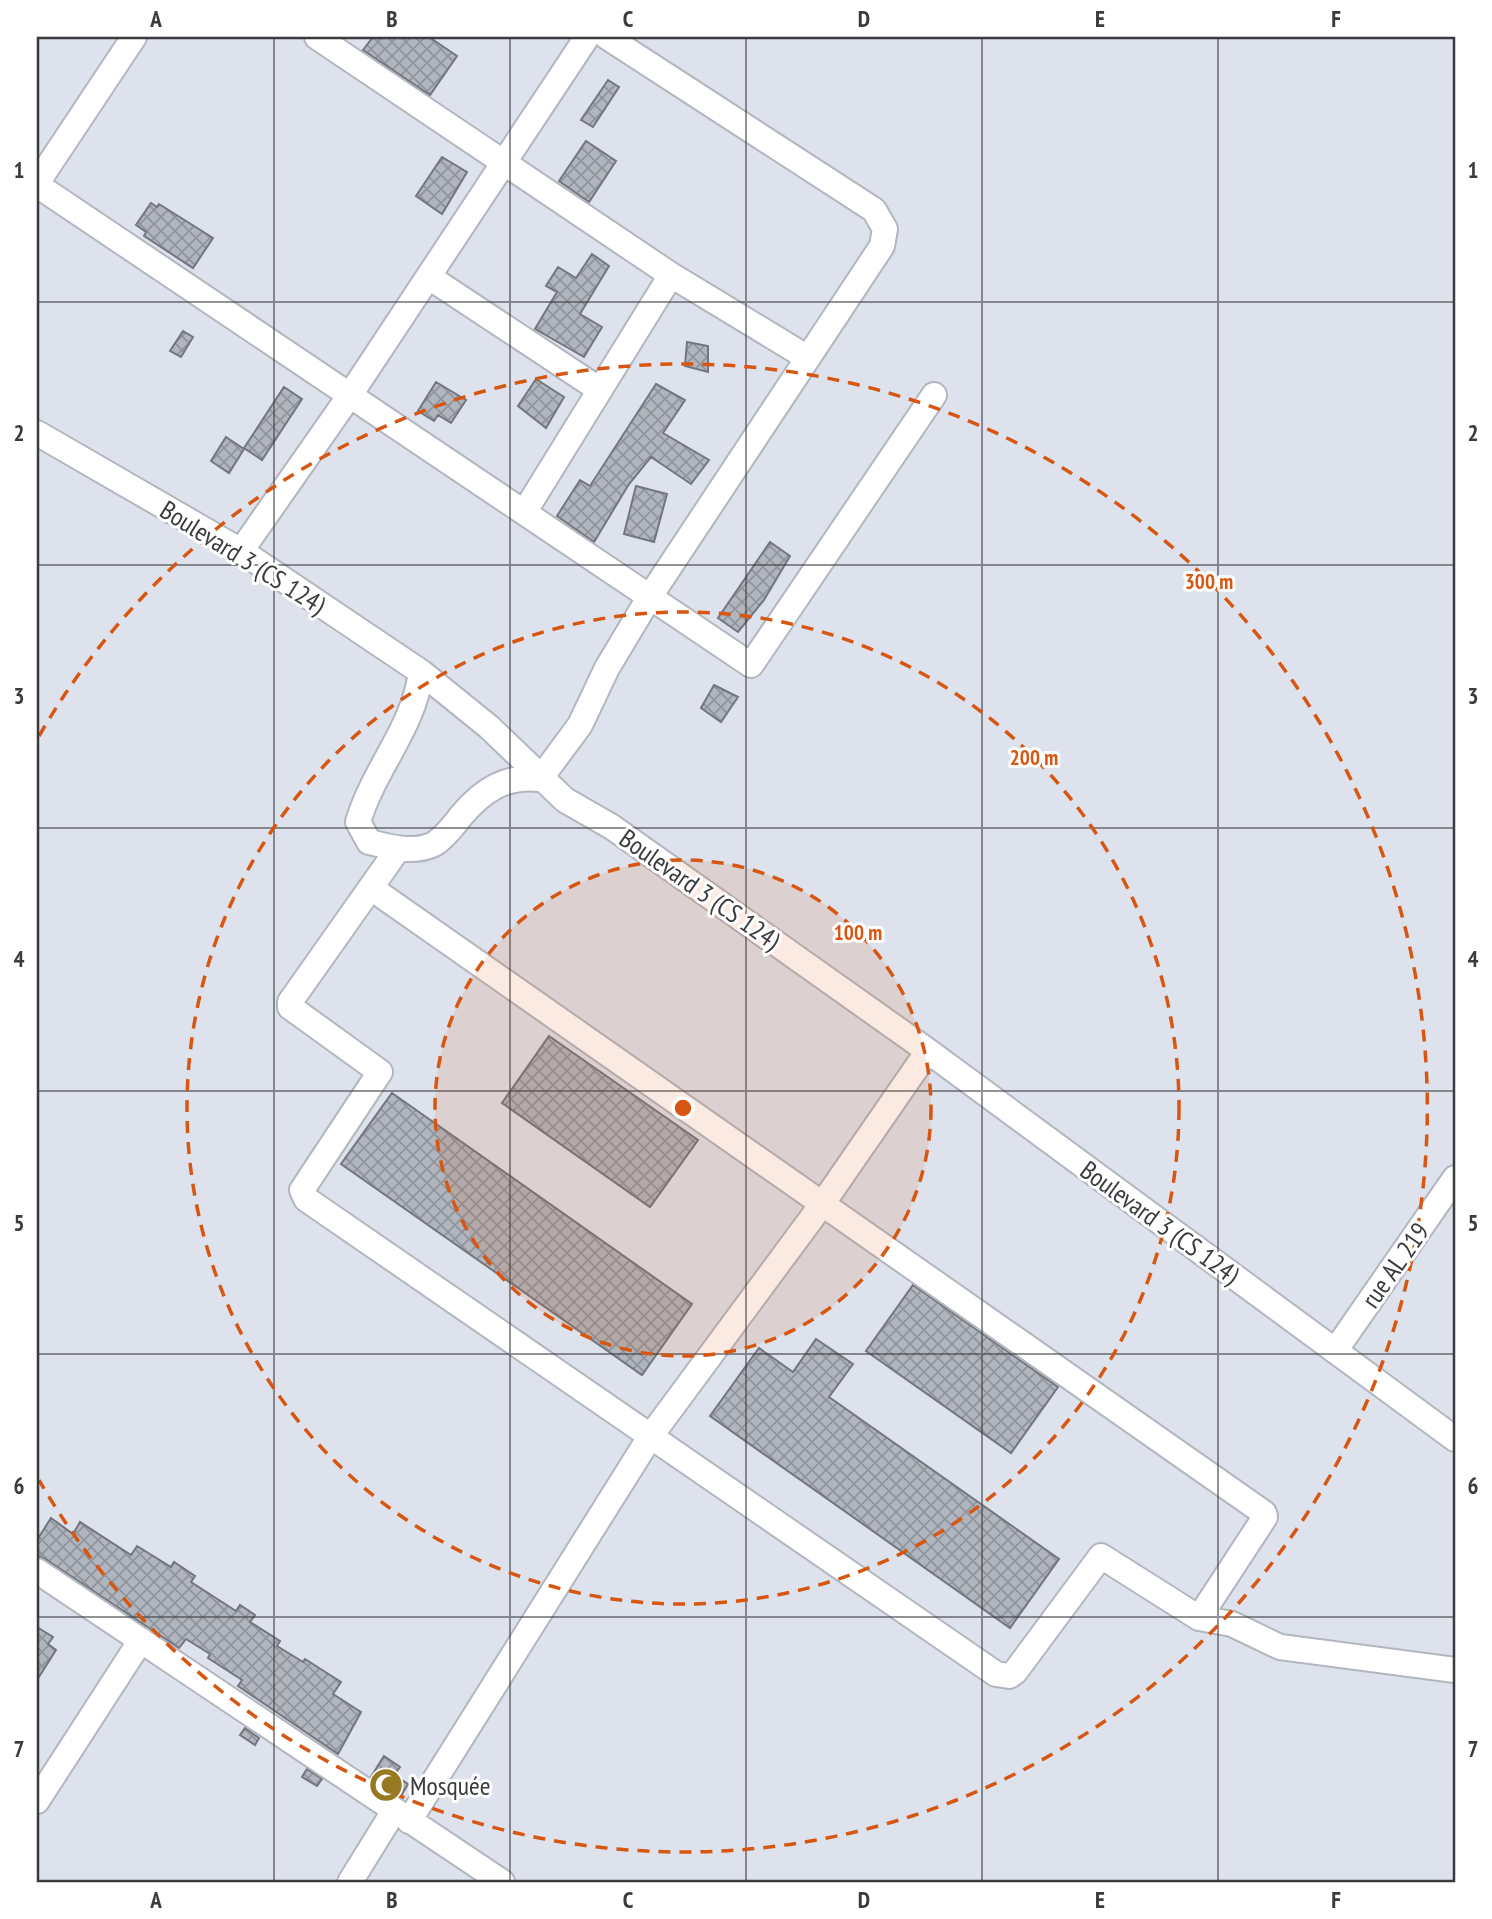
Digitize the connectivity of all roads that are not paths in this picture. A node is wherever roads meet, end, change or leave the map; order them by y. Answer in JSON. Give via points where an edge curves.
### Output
{"nodes":[{"id":1,"x":134,"y":37,"type":"edge"},
{"id":2,"x":317,"y":37,"type":"edge"},
{"id":3,"x":587,"y":37,"type":"edge"},
{"id":4,"x":607,"y":37,"type":"edge"},
{"id":5,"x":504,"y":165,"type":"junction"},
{"id":6,"x":37,"y":184,"type":"edge"},
{"id":7,"x":671,"y":275,"type":"junction"},
{"id":8,"x":429,"y":277,"type":"junction"},
{"id":9,"x":808,"y":358,"type":"junction"},
{"id":10,"x":600,"y":390,"type":"junction"},
{"id":11,"x":350,"y":394,"type":"junction"},
{"id":12,"x":934,"y":395,"type":"dead end"},
{"id":13,"x":37,"y":433,"type":"edge"},
{"id":14,"x":526,"y":511,"type":"junction"},
{"id":15,"x":241,"y":551,"type":"junction"},
{"id":16,"x":649,"y":598,"type":"junction"},
{"id":17,"x":421,"y":672,"type":"junction"},
{"id":18,"x":540,"y":779,"type":"junction"},
{"id":19,"x":398,"y":849,"type":"junction"},
{"id":20,"x":371,"y":888,"type":"junction"},
{"id":21,"x":928,"y":1051,"type":"junction"},
{"id":22,"x":1455,"y":1178,"type":"edge"},
{"id":23,"x":823,"y":1203,"type":"junction"},
{"id":24,"x":1335,"y":1351,"type":"junction"},
{"id":25,"x":650,"y":1437,"type":"junction"},
{"id":26,"x":1455,"y":1439,"type":"edge"},
{"id":27,"x":37,"y":1571,"type":"edge"},
{"id":28,"x":1199,"y":1618,"type":"junction"},
{"id":29,"x":141,"y":1640,"type":"junction"},
{"id":30,"x":1455,"y":1670,"type":"edge"},
{"id":31,"x":37,"y":1801,"type":"edge"},
{"id":32,"x":402,"y":1816,"type":"junction"},
{"id":33,"x":350,"y":1882,"type":"edge"},
{"id":34,"x":502,"y":1882,"type":"edge"}],
"edges":[{"from":1,"to":6,"type":"street"},
{"from":2,"to":5,"type":"street"},
{"from":3,"to":5,"type":"street"},
{"from":4,"to":9,"type":"street","via":[[874,210],[885,229],[883,246]]},
{"from":5,"to":7,"type":"street"},
{"from":5,"to":8,"type":"street"},
{"from":6,"to":11,"type":"street"},
{"from":7,"to":9,"type":"street"},
{"from":7,"to":10,"type":"street"},
{"from":8,"to":10,"type":"street"},
{"from":8,"to":11,"type":"street"},
{"from":9,"to":16,"type":"street"},
{"from":10,"to":14,"type":"street"},
{"from":11,"to":14,"type":"street"},
{"from":11,"to":15,"type":"street"},
{"from":12,"to":16,"type":"street","via":[[751,665]]},
{"from":13,"to":15,"type":"street","name":"Boulevard 3 (CS 124)"},
{"from":14,"to":16,"type":"street"},
{"from":15,"to":17,"type":"street","name":"Boulevard 3 (CS 124)"},
{"from":16,"to":18,"type":"street","via":[[580,725]]},
{"from":17,"to":18,"type":"street","name":"Boulevard 3 (CS 124)","via":[[489,727]]},
{"from":17,"to":19,"type":"street","via":[[407,721],[358,821],[369,842]]},
{"from":18,"to":19,"type":"street","via":[[522,776],[502,781],[434,844]]},
{"from":18,"to":21,"type":"street","name":"Boulevard 3 (CS 124)"},
{"from":19,"to":20,"type":"street"},
{"from":20,"to":23,"type":"street"},
{"from":20,"to":25,"type":"street","via":[[290,1002],[290,1007],[380,1072],[302,1190],[303,1195]]},
{"from":21,"to":23,"type":"street"},
{"from":21,"to":24,"type":"street","name":"Boulevard 3 (CS 124)"},
{"from":22,"to":24,"type":"street","name":"rue AL 219"},
{"from":23,"to":25,"type":"street"},
{"from":23,"to":28,"type":"street","via":[[1264,1513]]},
{"from":24,"to":26,"type":"street","name":"Boulevard 3 (CS 124)"},
{"from":25,"to":28,"type":"street","via":[[1003,1677],[1015,1672],[1101,1556]]},
{"from":25,"to":32,"type":"street"},
{"from":27,"to":29,"type":"street"},
{"from":28,"to":30,"type":"street","via":[[1232,1624],[1280,1647]]},
{"from":29,"to":31,"type":"street"},
{"from":29,"to":32,"type":"street"},
{"from":32,"to":33,"type":"street"},
{"from":32,"to":34,"type":"street"}]}
